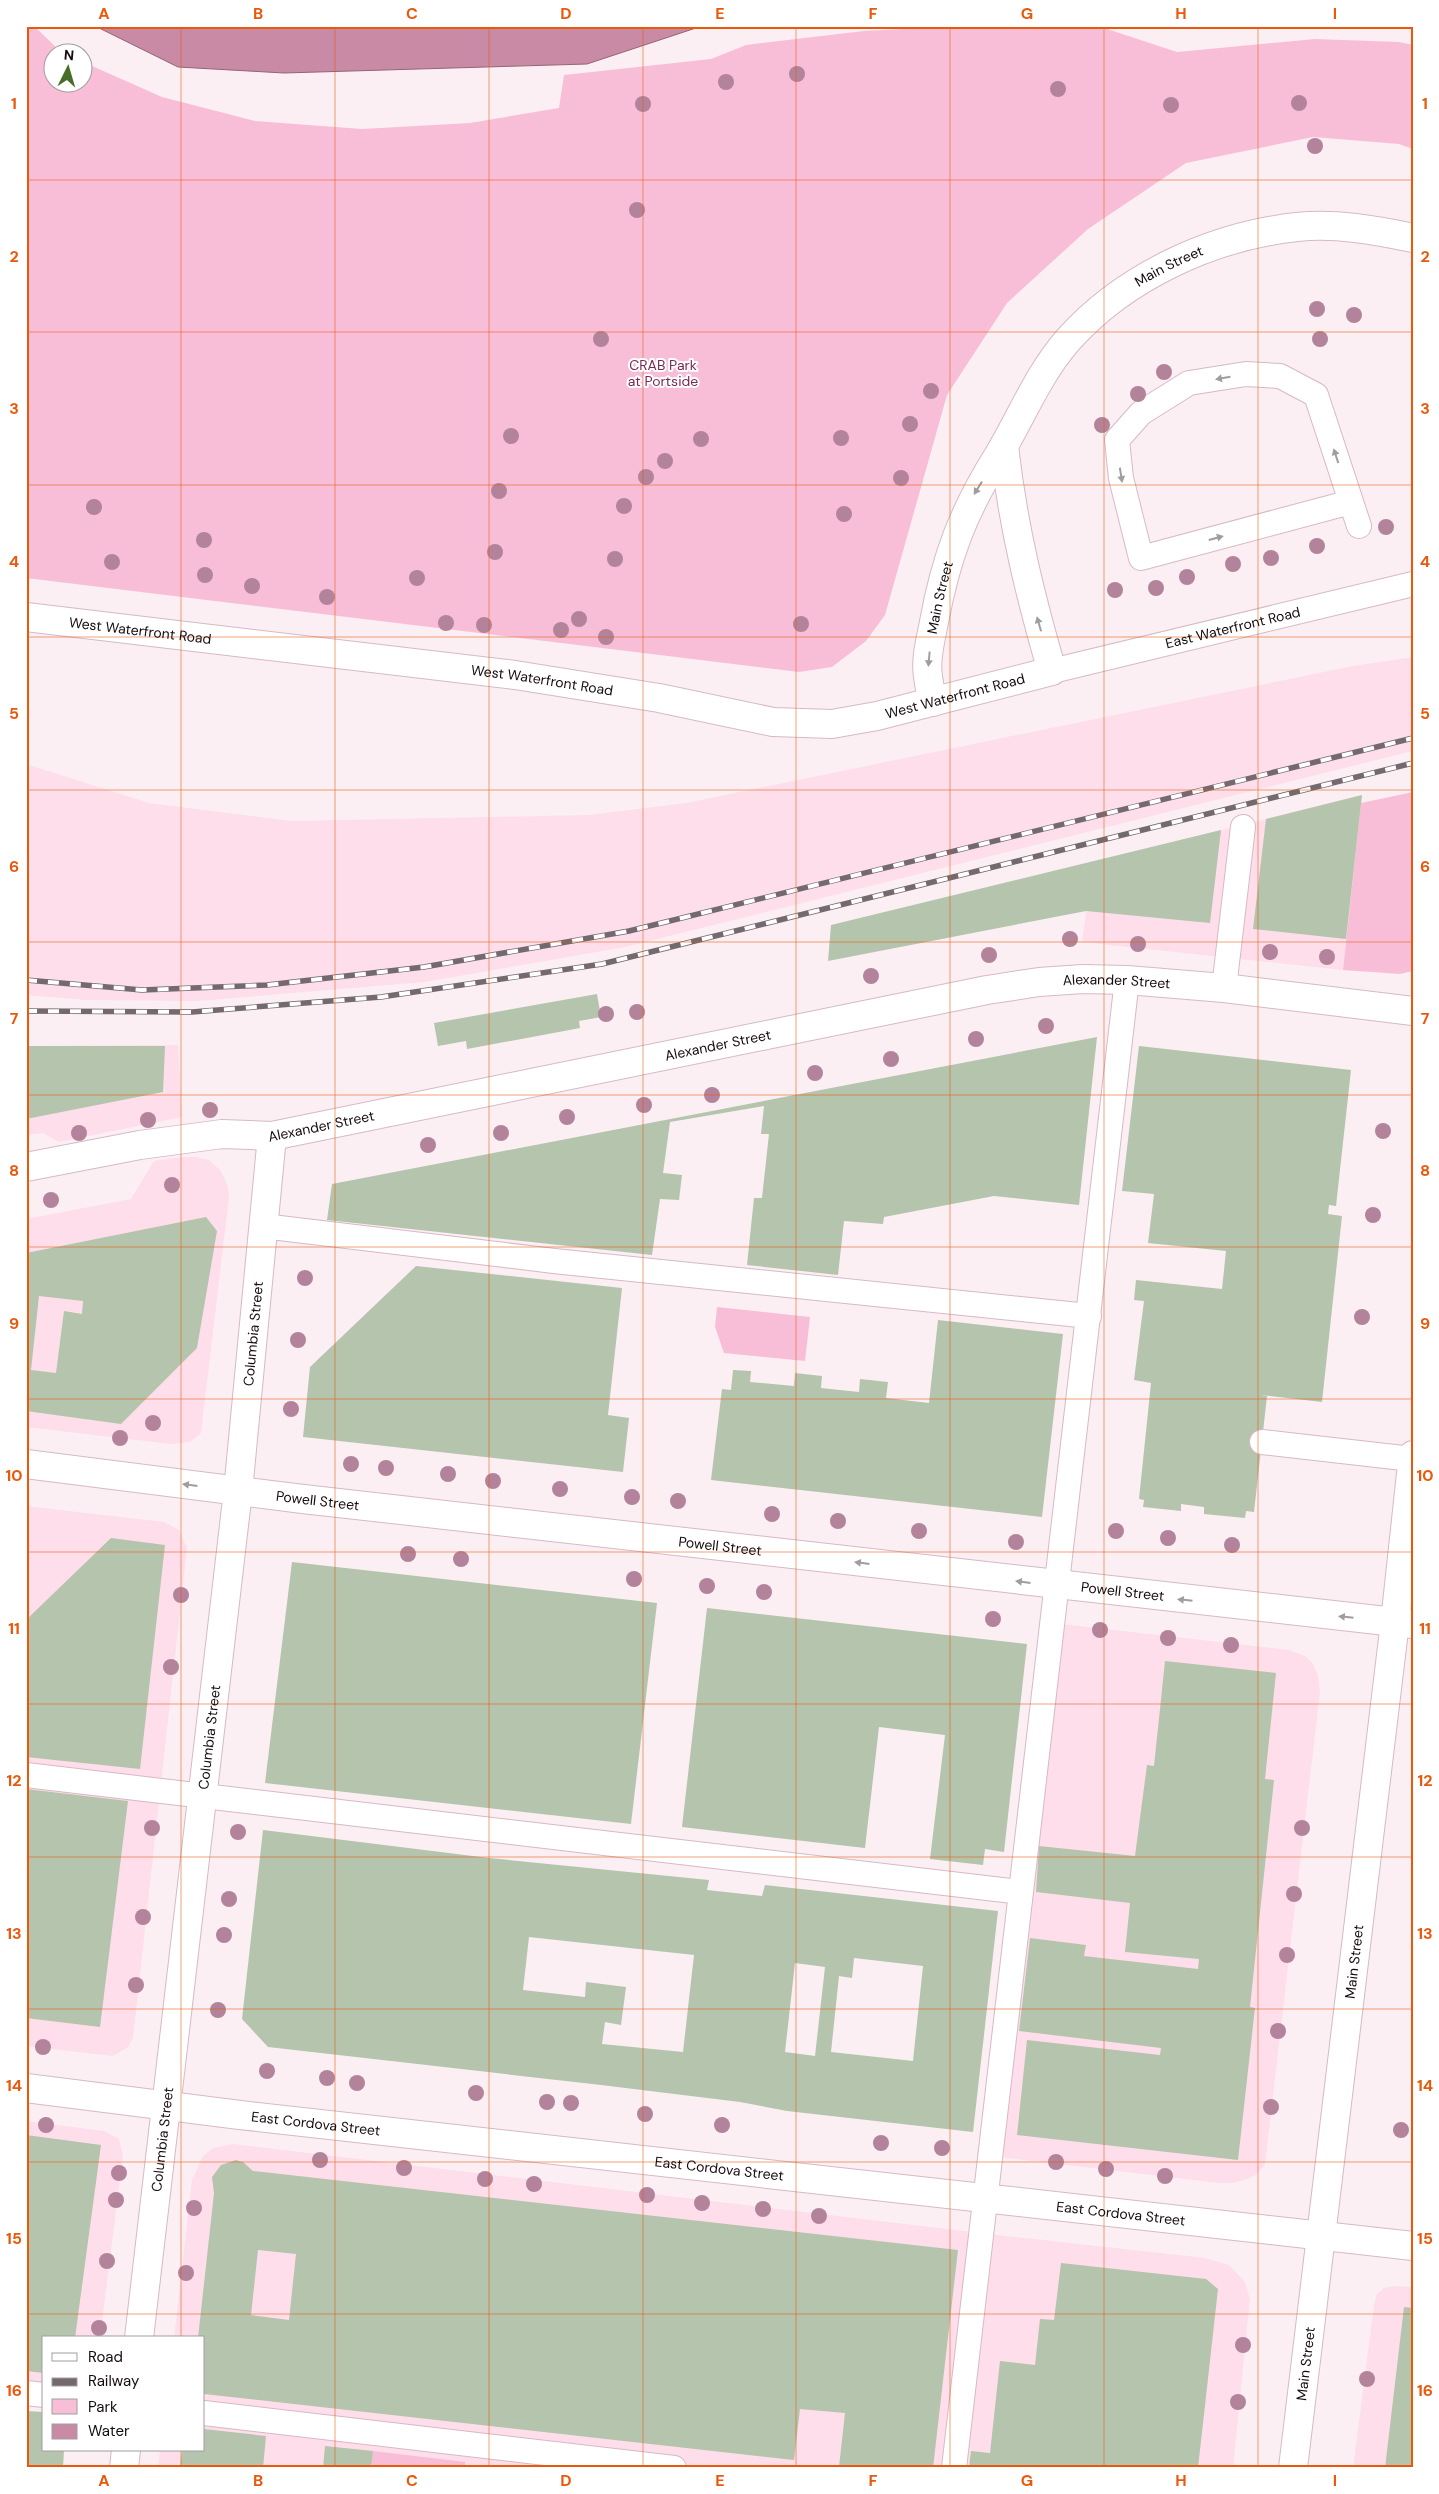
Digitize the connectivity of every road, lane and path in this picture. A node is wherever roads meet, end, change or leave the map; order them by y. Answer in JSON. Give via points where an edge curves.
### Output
{"nodes":[{"id":1,"x":1413,"y":238,"type":"edge"},
{"id":2,"x":1004,"y":446,"type":"junction"},
{"id":3,"x":1351,"y":502,"type":"junction"},
{"id":4,"x":1359,"y":526,"type":"dead end"},
{"id":5,"x":1413,"y":584,"type":"edge"},
{"id":6,"x":26,"y":617,"type":"edge"},
{"id":7,"x":1052,"y":671,"type":"junction"},
{"id":8,"x":933,"y":702,"type":"junction"},
{"id":9,"x":1243,"y":827,"type":"dead end"},
{"id":10,"x":1127,"y":980,"type":"junction"},
{"id":11,"x":1224,"y":988,"type":"junction"},
{"id":12,"x":1413,"y":1011,"type":"edge"},
{"id":13,"x":272,"y":1136,"type":"junction"},
{"id":14,"x":26,"y":1167,"type":"edge"},
{"id":15,"x":263,"y":1226,"type":"junction"},
{"id":16,"x":1089,"y":1316,"type":"junction"},
{"id":17,"x":1262,"y":1442,"type":"dead end"},
{"id":18,"x":1413,"y":1457,"type":"edge"},
{"id":19,"x":26,"y":1464,"type":"edge"},
{"id":20,"x":238,"y":1491,"type":"junction"},
{"id":21,"x":1058,"y":1586,"type":"junction"},
{"id":22,"x":1404,"y":1623,"type":"edge"},
{"id":23,"x":26,"y":1775,"type":"edge"},
{"id":24,"x":203,"y":1795,"type":"junction"},
{"id":25,"x":1020,"y":1892,"type":"junction"},
{"id":26,"x":26,"y":2088,"type":"edge"},
{"id":27,"x":167,"y":2106,"type":"junction"},
{"id":28,"x":986,"y":2197,"type":"junction"},
{"id":29,"x":1322,"y":2235,"type":"junction"},
{"id":30,"x":1413,"y":2246,"type":"edge"},
{"id":31,"x":139,"y":2336,"type":"edge"},
{"id":32,"x":26,"y":2393,"type":"edge"},
{"id":33,"x":42,"y":2395,"type":"edge"},
{"id":34,"x":205,"y":2413,"type":"edge"},
{"id":35,"x":126,"y":2452,"type":"edge"},
{"id":36,"x":124,"y":2468,"type":"edge"},
{"id":37,"x":674,"y":2468,"type":"edge"},
{"id":38,"x":954,"y":2468,"type":"edge"},
{"id":39,"x":1293,"y":2468,"type":"edge"}],
"edges":[{"from":1,"to":2,"type":"street","name":"Main Street","via":[[1344,227],[1299,227],[1257,233],[1207,248],[1173,263],[1117,295],[1067,341],[1031,395]]},
{"from":7,"to":2,"type":"street","one_way":true,"via":[[1020,552]]},
{"from":2,"to":8,"type":"street","name":"Main Street","one_way":true,"via":[[974,495],[954,539],[941,582],[927,674]]},
{"from":3,"to":3,"type":"lane","one_way":true,"via":[[1316,394],[1280,376],[1246,374],[1189,383],[1141,413],[1117,440],[1121,478],[1141,558]]},
{"from":3,"to":4,"type":"lane"},
{"from":5,"to":7,"type":"lane","name":"East Waterfront Road"},
{"from":6,"to":8,"type":"street","name":"West Waterfront Road","via":[[515,675],[660,698],[773,722],[832,724]]},
{"from":7,"to":8,"type":"street","name":"West Waterfront Road"},
{"from":9,"to":11,"type":"lane"},
{"from":10,"to":11,"type":"street","name":"Alexander Street"},
{"from":10,"to":13,"type":"street","name":"Alexander Street","via":[[1039,982],[988,990]]},
{"from":10,"to":16,"type":"lane"},
{"from":11,"to":12,"type":"street","name":"Alexander Street"},
{"from":13,"to":14,"type":"street","name":"Alexander Street","via":[[222,1134],[140,1145]]},
{"from":13,"to":15,"type":"street","name":"Columbia Street"},
{"from":15,"to":16,"type":"lane","via":[[554,1261]]},
{"from":15,"to":20,"type":"street","name":"Columbia Street"},
{"from":16,"to":21,"type":"lane"},
{"from":17,"to":18,"type":"lane"},
{"from":18,"to":22,"type":"street","name":"Main Street"},
{"from":20,"to":19,"type":"street","name":"Powell Street","one_way":true},
{"from":21,"to":20,"type":"street","name":"Powell Street","one_way":true},
{"from":20,"to":24,"type":"street","name":"Columbia Street"},
{"from":22,"to":21,"type":"street","name":"Powell Street","one_way":true},
{"from":21,"to":25,"type":"lane"},
{"from":22,"to":29,"type":"street","name":"Main Street"},
{"from":23,"to":24,"type":"lane"},
{"from":24,"to":25,"type":"lane"},
{"from":24,"to":27,"type":"street","name":"Columbia Street"},
{"from":25,"to":28,"type":"lane"},
{"from":26,"to":27,"type":"street","name":"East Cordova Street"},
{"from":27,"to":28,"type":"street","name":"East Cordova Street"},
{"from":27,"to":31,"type":"street","name":"Columbia Street"},
{"from":28,"to":29,"type":"street","name":"East Cordova Street"},
{"from":28,"to":38,"type":"lane"},
{"from":29,"to":30,"type":"street","name":"East Cordova Street"},
{"from":29,"to":39,"type":"street","name":"Main Street"},
{"from":32,"to":33,"type":"lane"},
{"from":34,"to":37,"type":"lane"},
{"from":35,"to":36,"type":"street"}]}
